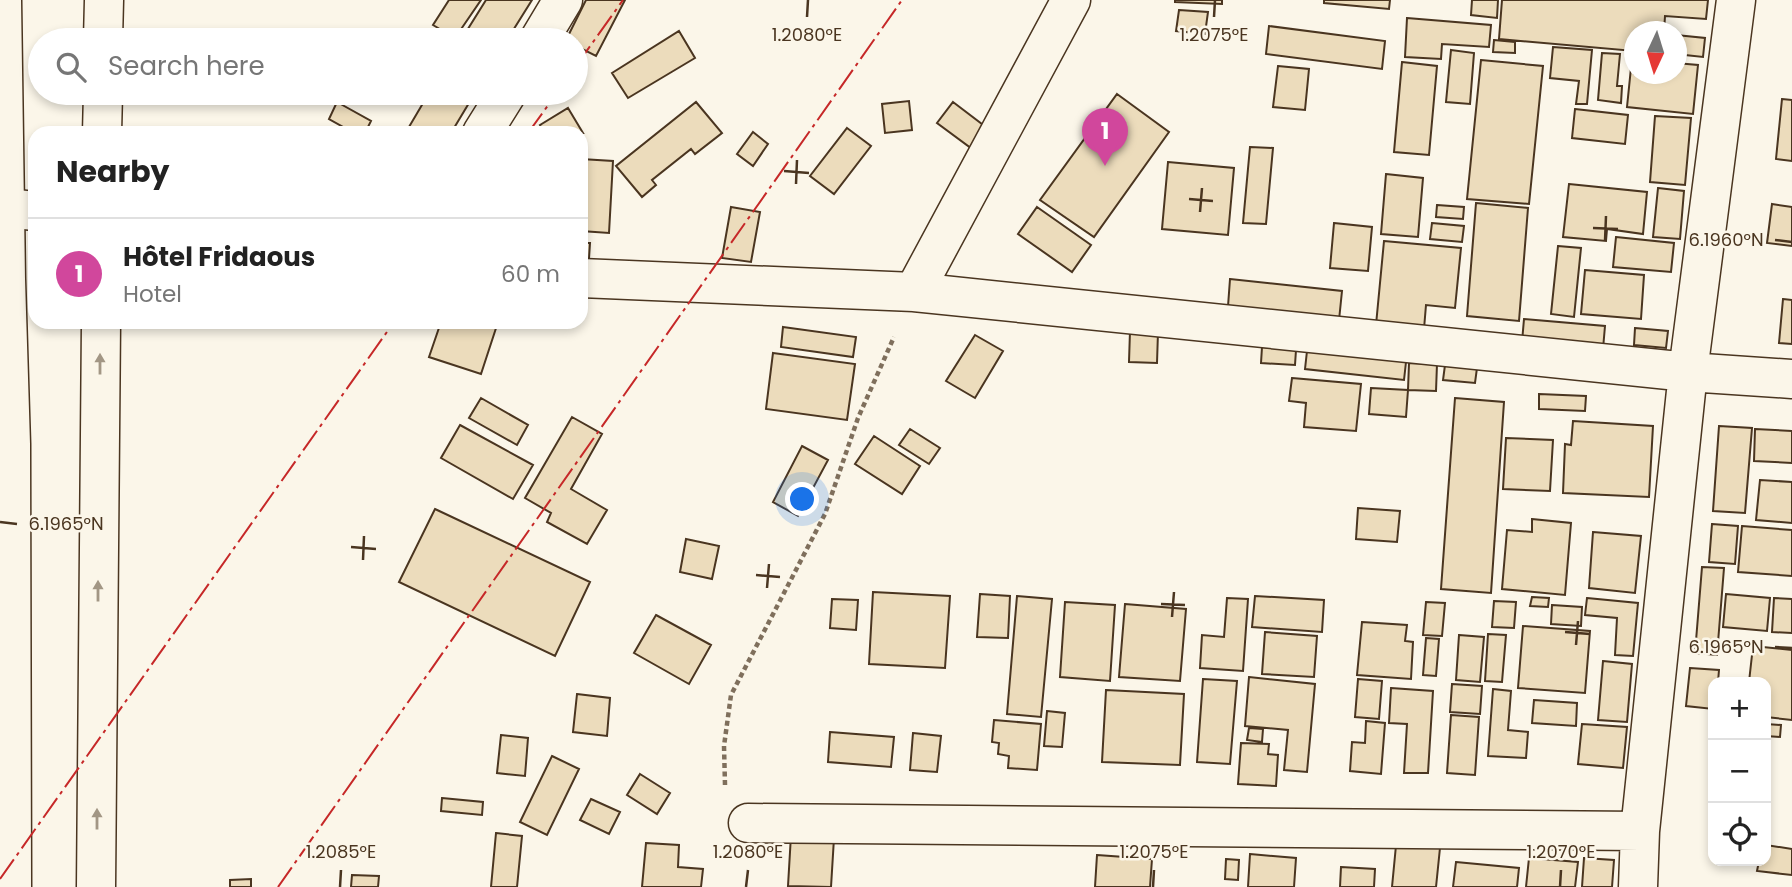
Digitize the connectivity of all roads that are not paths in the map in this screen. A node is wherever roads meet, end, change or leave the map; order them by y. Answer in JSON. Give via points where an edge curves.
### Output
{"nodes":[{"id":1,"x":2,"y":0,"type":"edge"},
{"id":2,"x":104,"y":0,"type":"edge"},
{"id":3,"x":563,"y":0,"type":"edge"},
{"id":4,"x":1071,"y":0,"type":"edge"},
{"id":5,"x":1736,"y":0,"type":"edge"},
{"id":6,"x":103,"y":28,"type":"edge"},
{"id":7,"x":546,"y":28,"type":"edge"},
{"id":8,"x":103,"y":105,"type":"edge"},
{"id":9,"x":500,"y":105,"type":"edge"},
{"id":10,"x":102,"y":126,"type":"edge"},
{"id":11,"x":486,"y":126,"type":"edge"},
{"id":12,"x":20,"y":210,"type":"edge"},
{"id":13,"x":588,"y":278,"type":"edge"},
{"id":14,"x":914,"y":292,"type":"junction"},
{"id":15,"x":100,"y":329,"type":"edge"},
{"id":16,"x":1688,"y":372,"type":"junction"},
{"id":17,"x":1792,"y":379,"type":"edge"},
{"id":18,"x":6,"y":442,"type":"edge"},
{"id":19,"x":748,"y":823,"type":"road end"},
{"id":20,"x":1640,"y":831,"type":"junction"},
{"id":21,"x":12,"y":887,"type":"edge"},
{"id":22,"x":96,"y":887,"type":"edge"},
{"id":23,"x":1638,"y":887,"type":"edge"}],
"edges":[{"from":1,"to":12,"type":"main road"},
{"from":2,"to":6,"type":"main road"},
{"from":3,"to":7,"type":"main road"},
{"from":4,"to":14,"type":"main road"},
{"from":5,"to":16,"type":"main road"},
{"from":8,"to":10,"type":"main road"},
{"from":9,"to":11,"type":"main road"},
{"from":12,"to":18,"type":"main road"},
{"from":13,"to":14,"type":"main road"},
{"from":14,"to":16,"type":"main road"},
{"from":22,"to":15,"type":"main road","one_way":true},
{"from":16,"to":17,"type":"main road"},
{"from":16,"to":20,"type":"main road"},
{"from":18,"to":21,"type":"main road"},
{"from":19,"to":20,"type":"main road"},
{"from":20,"to":23,"type":"main road"}]}
